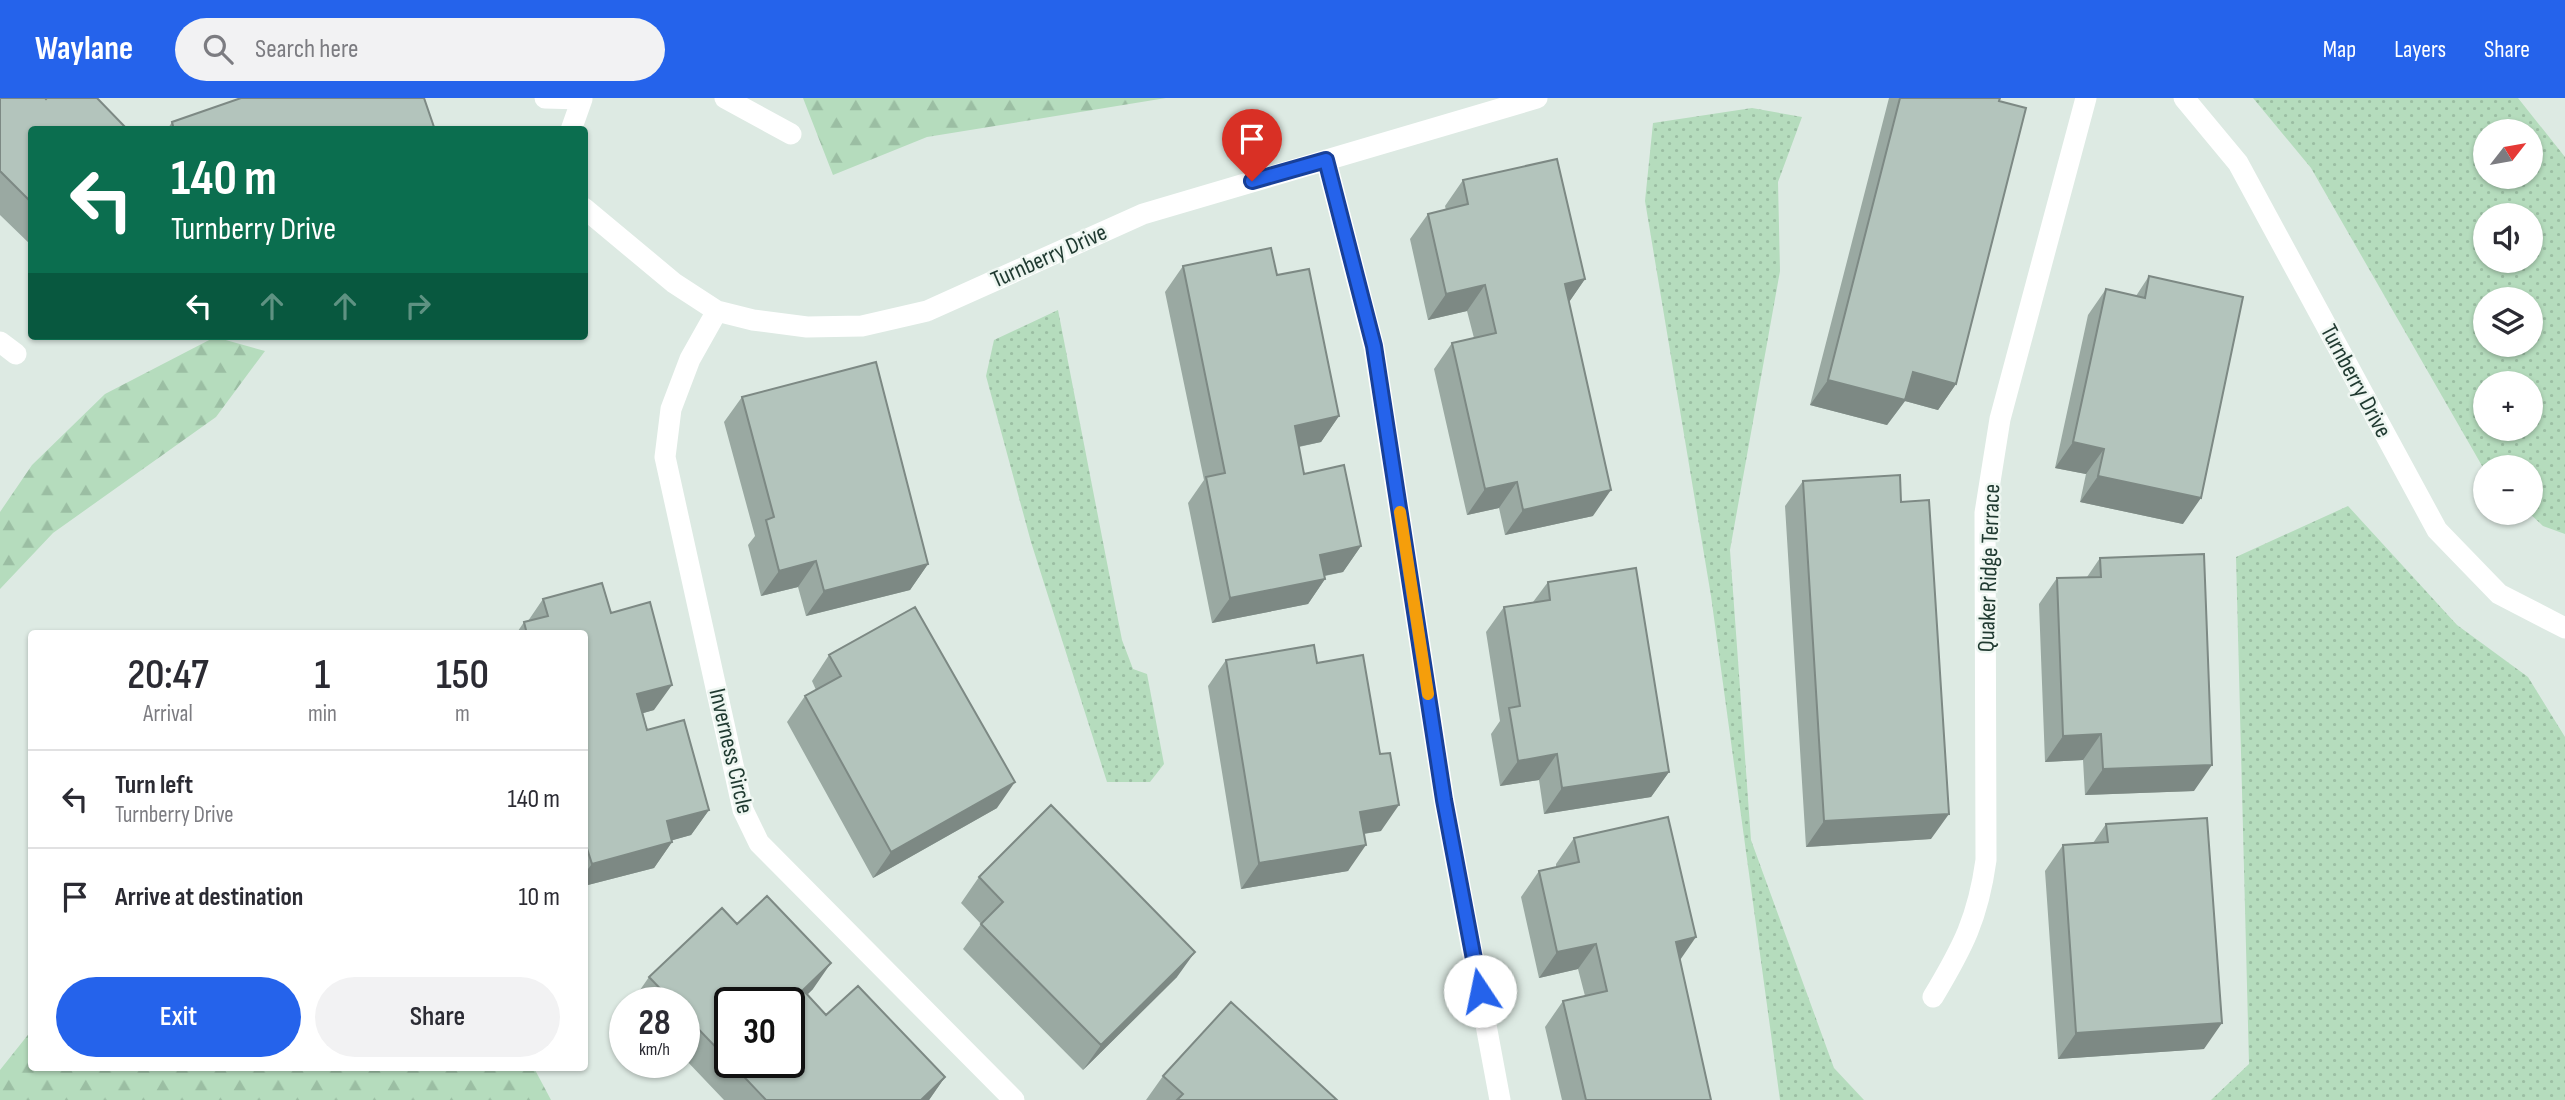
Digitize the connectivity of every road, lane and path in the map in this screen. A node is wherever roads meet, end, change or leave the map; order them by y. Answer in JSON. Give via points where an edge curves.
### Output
{"nodes":[{"id":1,"x":545,"y":98,"type":"edge"},
{"id":2,"x":584,"y":98,"type":"edge"},
{"id":3,"x":725,"y":98,"type":"edge"},
{"id":4,"x":1537,"y":98,"type":"edge"},
{"id":5,"x":2087,"y":98,"type":"edge"},
{"id":6,"x":2184,"y":98,"type":"edge"},
{"id":7,"x":573,"y":126,"type":"edge"},
{"id":8,"x":791,"y":134,"type":"dead end"},
{"id":9,"x":1326,"y":160,"type":"junction"},
{"id":10,"x":588,"y":211,"type":"edge"},
{"id":11,"x":717,"y":311,"type":"junction"},
{"id":12,"x":2565,"y":628,"type":"edge"},
{"id":13,"x":1933,"y":997,"type":"dead end"},
{"id":14,"x":1014,"y":1100,"type":"edge"},
{"id":15,"x":1500,"y":1100,"type":"edge"}],
"edges":[{"from":1,"to":2,"type":"street"},
{"from":2,"to":7,"type":"street"},
{"from":3,"to":8,"type":"street"},
{"from":4,"to":9,"type":"street","name":"Turnberry Drive"},
{"from":5,"to":13,"type":"street","name":"Quaker Ridge Terrace","via":[[2000,419],[1985,513],[1986,860],[1966,942]]},
{"from":6,"to":12,"type":"street","name":"Turnberry Drive","via":[[2238,163],[2437,530],[2500,594]]},
{"from":9,"to":11,"type":"street","name":"Turnberry Drive","via":[[1143,214],[927,310],[862,326],[807,327]]},
{"from":9,"to":15,"type":"street","via":[[1374,346],[1444,800]]},
{"from":10,"to":11,"type":"street","name":"Turnberry Drive","via":[[674,283]]},
{"from":11,"to":14,"type":"street","name":"Inverness Circle","via":[[671,409],[665,457],[743,810],[759,843]]}]}
